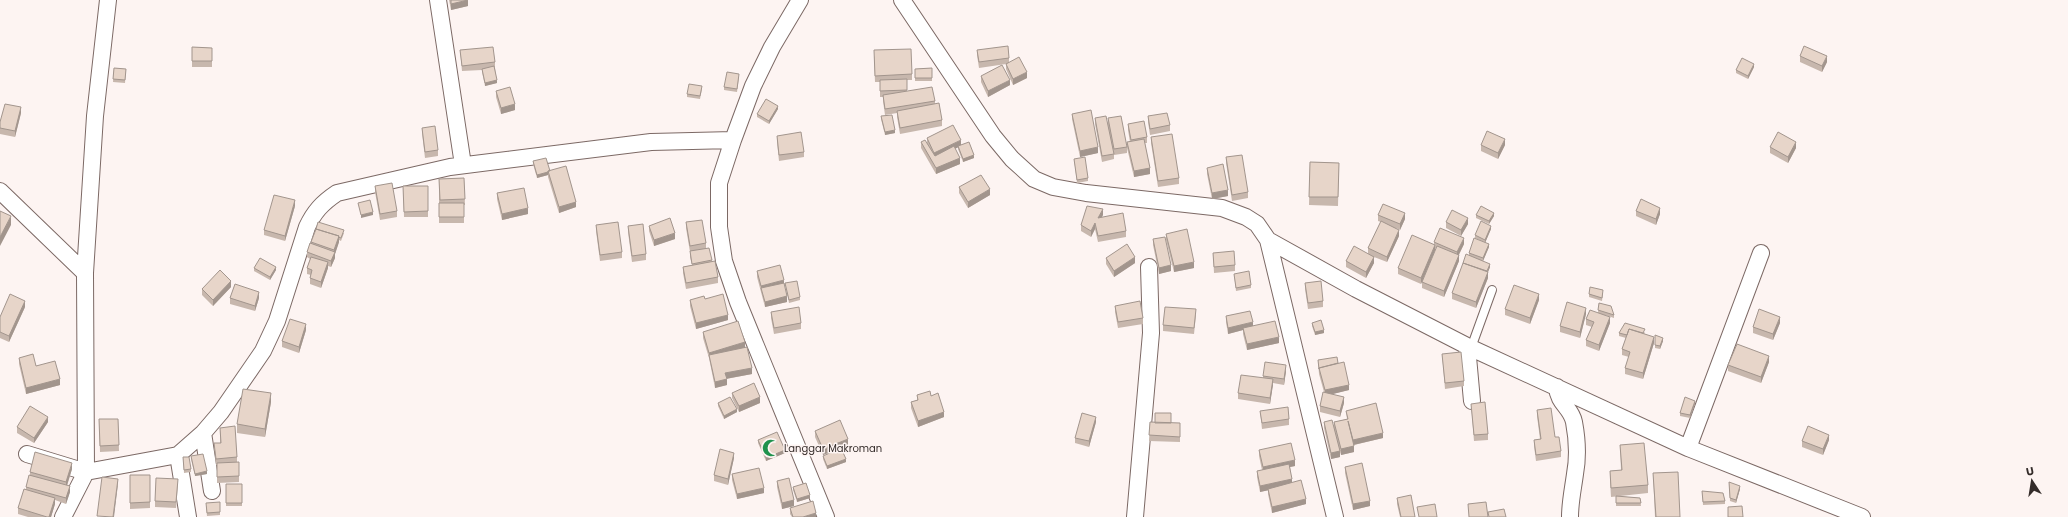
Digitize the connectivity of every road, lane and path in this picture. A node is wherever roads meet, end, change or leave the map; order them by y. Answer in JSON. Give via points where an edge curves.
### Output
{"nodes":[{"id":1,"x":108,"y":0,"type":"edge"},
{"id":2,"x":438,"y":0,"type":"edge"},
{"id":3,"x":800,"y":0,"type":"edge"},
{"id":4,"x":902,"y":0,"type":"edge"},
{"id":5,"x":733,"y":140,"type":"junction"},
{"id":6,"x":464,"y":165,"type":"junction"},
{"id":7,"x":0,"y":191,"type":"edge"},
{"id":8,"x":1268,"y":240,"type":"junction"},
{"id":9,"x":1761,"y":253,"type":"dead end"},
{"id":10,"x":1149,"y":267,"type":"dead end"},
{"id":11,"x":85,"y":273,"type":"junction"},
{"id":12,"x":1492,"y":290,"type":"dead end"},
{"id":13,"x":1469,"y":347,"type":"junction"},
{"id":14,"x":1557,"y":387,"type":"junction"},
{"id":15,"x":1472,"y":401,"type":"dead end"},
{"id":16,"x":203,"y":433,"type":"junction"},
{"id":17,"x":1688,"y":448,"type":"junction"},
{"id":18,"x":26,"y":454,"type":"dead end"},
{"id":19,"x":178,"y":455,"type":"junction"},
{"id":20,"x":86,"y":472,"type":"junction"},
{"id":21,"x":212,"y":491,"type":"dead end"},
{"id":22,"x":63,"y":517,"type":"edge"},
{"id":23,"x":188,"y":517,"type":"edge"},
{"id":24,"x":826,"y":517,"type":"edge"},
{"id":25,"x":1135,"y":517,"type":"edge"},
{"id":26,"x":1335,"y":517,"type":"edge"},
{"id":27,"x":1570,"y":517,"type":"edge"},
{"id":28,"x":1862,"y":517,"type":"edge"}],
"edges":[{"from":1,"to":11,"type":"street","via":[[95,116]]},
{"from":2,"to":6,"type":"street"},
{"from":3,"to":5,"type":"street","via":[[762,66]]},
{"from":4,"to":8,"type":"street","via":[[993,136],[1012,159],[1034,179],[1053,187],[1086,193],[1222,208],[1236,212],[1257,224]]},
{"from":5,"to":6,"type":"street","via":[[651,142]]},
{"from":5,"to":24,"type":"street","via":[[719,182],[719,227],[724,261],[738,302]]},
{"from":6,"to":16,"type":"street","via":[[352,188],[336,193],[323,203],[313,214],[307,227],[277,321],[263,351],[221,412]]},
{"from":7,"to":11,"type":"street"},
{"from":8,"to":13,"type":"street"},
{"from":8,"to":26,"type":"street"},
{"from":9,"to":17,"type":"street"},
{"from":10,"to":25,"type":"street","via":[[1151,333]]},
{"from":11,"to":20,"type":"street"},
{"from":12,"to":13,"type":"lane"},
{"from":13,"to":14,"type":"street"},
{"from":13,"to":15,"type":"street"},
{"from":14,"to":17,"type":"street"},
{"from":14,"to":27,"type":"street","via":[[1560,400],[1572,414],[1576,438]]},
{"from":16,"to":19,"type":"street"},
{"from":16,"to":21,"type":"street"},
{"from":17,"to":28,"type":"street"},
{"from":18,"to":20,"type":"street"},
{"from":19,"to":20,"type":"street"},
{"from":19,"to":23,"type":"street"},
{"from":20,"to":22,"type":"street"}]}
